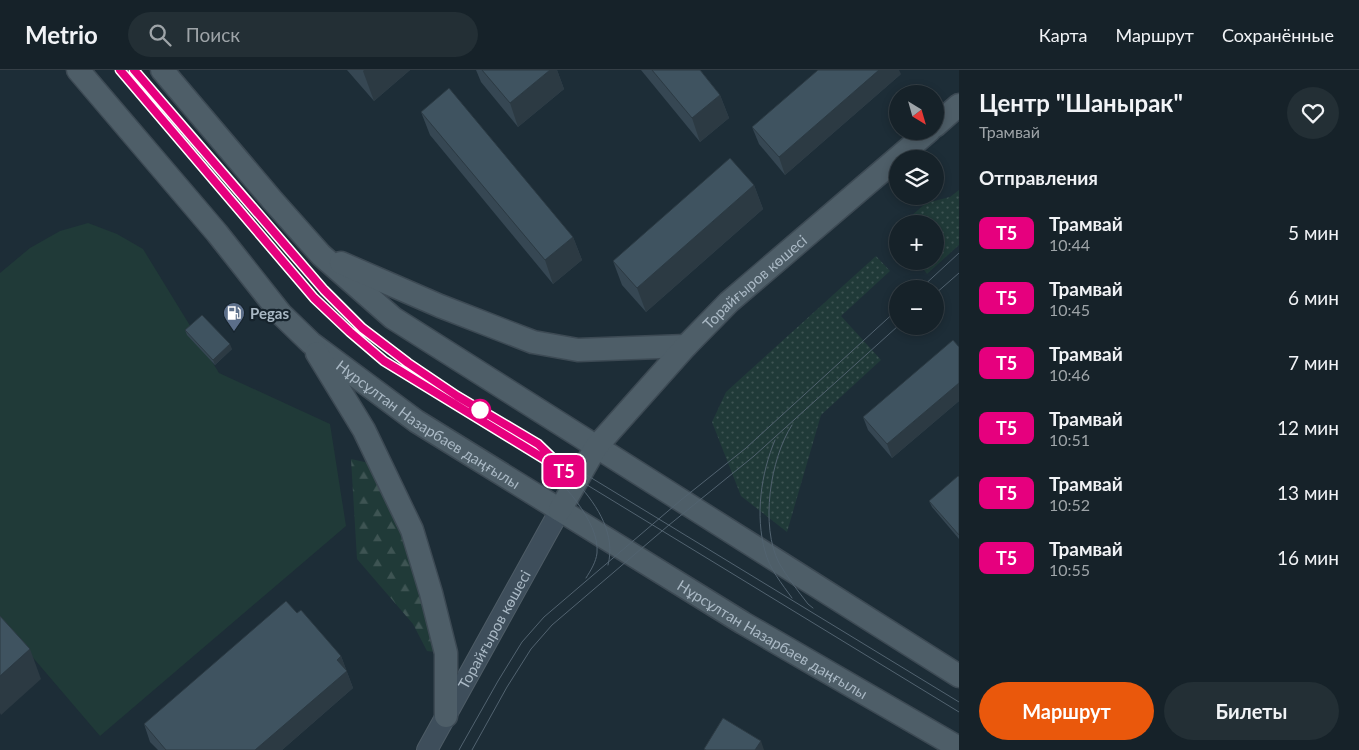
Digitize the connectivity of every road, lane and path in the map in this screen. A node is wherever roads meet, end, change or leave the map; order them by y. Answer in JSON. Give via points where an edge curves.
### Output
{"nodes":[{"id":1,"x":78,"y":70,"type":"edge"},
{"id":2,"x":162,"y":70,"type":"edge"},
{"id":3,"x":959,"y":106,"type":"edge"},
{"id":4,"x":944,"y":118,"type":"edge"},
{"id":5,"x":918,"y":140,"type":"edge"},
{"id":6,"x":321,"y":255,"type":"junction"},
{"id":7,"x":311,"y":343,"type":"junction"},
{"id":8,"x":686,"y":346,"type":"junction"},
{"id":9,"x":596,"y":447,"type":"junction"},
{"id":10,"x":560,"y":510,"type":"junction"},
{"id":11,"x":959,"y":676,"type":"edge"},
{"id":12,"x":446,"y":716,"type":"junction"},
{"id":13,"x":959,"y":748,"type":"edge"},
{"id":14,"x":427,"y":750,"type":"edge"}],
"edges":[{"from":1,"to":7,"type":"main road","name":"Нұрсұлтан Назарбаев даңғылы","via":[[217,233],[281,314]]},
{"from":2,"to":6,"type":"main road"},
{"from":3,"to":4,"type":"main road"},
{"from":5,"to":8,"type":"main road","name":"Торайғыров көшесі","via":[[728,302]]},
{"from":6,"to":8,"type":"main road","via":[[533,342],[578,350]]},
{"from":6,"to":9,"type":"main road","via":[[393,318]]},
{"from":7,"to":10,"type":"main road","name":"Нұрсұлтан Назарбаев даңғылы","via":[[416,421]]},
{"from":7,"to":12,"type":"main road","via":[[364,430],[412,530],[446,653]]},
{"from":8,"to":9,"type":"main road","name":"Торайғыров көшесі"},
{"from":9,"to":10,"type":"main road","name":"Торайғыров көшесі"},
{"from":9,"to":11,"type":"main road"},
{"from":10,"to":12,"type":"main road","name":"Торайғыров көшесі"},
{"from":10,"to":13,"type":"main road","name":"Нұрсұлтан Назарбаев даңғылы","via":[[743,623]]},
{"from":12,"to":14,"type":"main road","name":"Торайғыров көшесі"}]}
